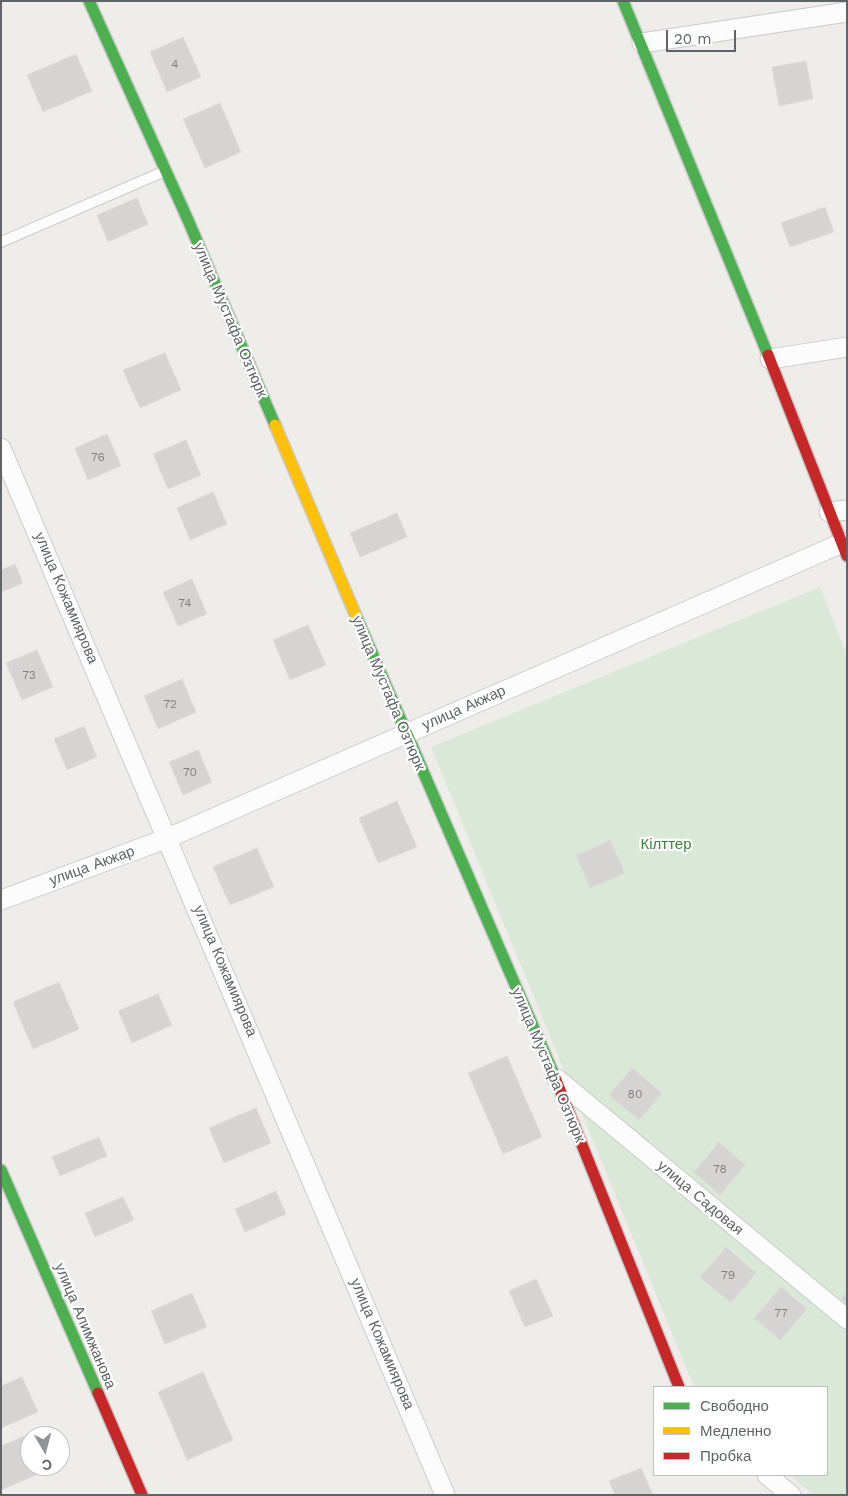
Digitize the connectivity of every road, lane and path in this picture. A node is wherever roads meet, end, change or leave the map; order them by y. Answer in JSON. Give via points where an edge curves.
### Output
{"nodes":[{"id":1,"x":89,"y":1,"type":"edge"},
{"id":2,"x":623,"y":1,"type":"edge"},
{"id":3,"x":847,"y":12,"type":"edge"},
{"id":4,"x":642,"y":43,"type":"junction"},
{"id":5,"x":165,"y":171,"type":"junction"},
{"id":6,"x":1,"y":242,"type":"edge"},
{"id":7,"x":847,"y":347,"type":"edge"},
{"id":8,"x":770,"y":359,"type":"junction"},
{"id":9,"x":1,"y":448,"type":"edge"},
{"id":10,"x":838,"y":511,"type":"edge"},
{"id":11,"x":844,"y":549,"type":"edge"},
{"id":12,"x":406,"y":734,"type":"junction"},
{"id":13,"x":168,"y":838,"type":"junction"},
{"id":14,"x":1,"y":900,"type":"edge"},
{"id":15,"x":554,"y":1076,"type":"junction"},
{"id":16,"x":1,"y":1170,"type":"edge"},
{"id":17,"x":847,"y":1319,"type":"edge"},
{"id":18,"x":679,"y":1386,"type":"edge"},
{"id":19,"x":768,"y":1476,"type":"edge"},
{"id":20,"x":142,"y":1495,"type":"edge"},
{"id":21,"x":445,"y":1495,"type":"edge"},
{"id":22,"x":791,"y":1495,"type":"edge"}],
"edges":[{"from":1,"to":5,"type":"street","name":"улица Мустафа Озтюрк"},
{"from":2,"to":4,"type":"street"},
{"from":3,"to":4,"type":"street"},
{"from":4,"to":8,"type":"street"},
{"from":5,"to":6,"type":"lane"},
{"from":5,"to":12,"type":"street","name":"улица Мустафа Озтюрк"},
{"from":7,"to":8,"type":"street"},
{"from":8,"to":10,"type":"street"},
{"from":9,"to":13,"type":"street","name":"улица Кожамиярова"},
{"from":10,"to":11,"type":"street"},
{"from":11,"to":12,"type":"street","name":"улица Акжар"},
{"from":12,"to":13,"type":"street","name":"улица Акжар"},
{"from":12,"to":15,"type":"street","name":"улица Мустафа Озтюрк"},
{"from":13,"to":14,"type":"street","name":"улица Акжар"},
{"from":13,"to":21,"type":"street","name":"улица Кожамиярова"},
{"from":15,"to":17,"type":"street","name":"улица Садовая"},
{"from":15,"to":18,"type":"street","name":"улица Мустафа Озтюрк"},
{"from":16,"to":20,"type":"street","name":"улица Алимжанова"},
{"from":19,"to":22,"type":"street"}]}
